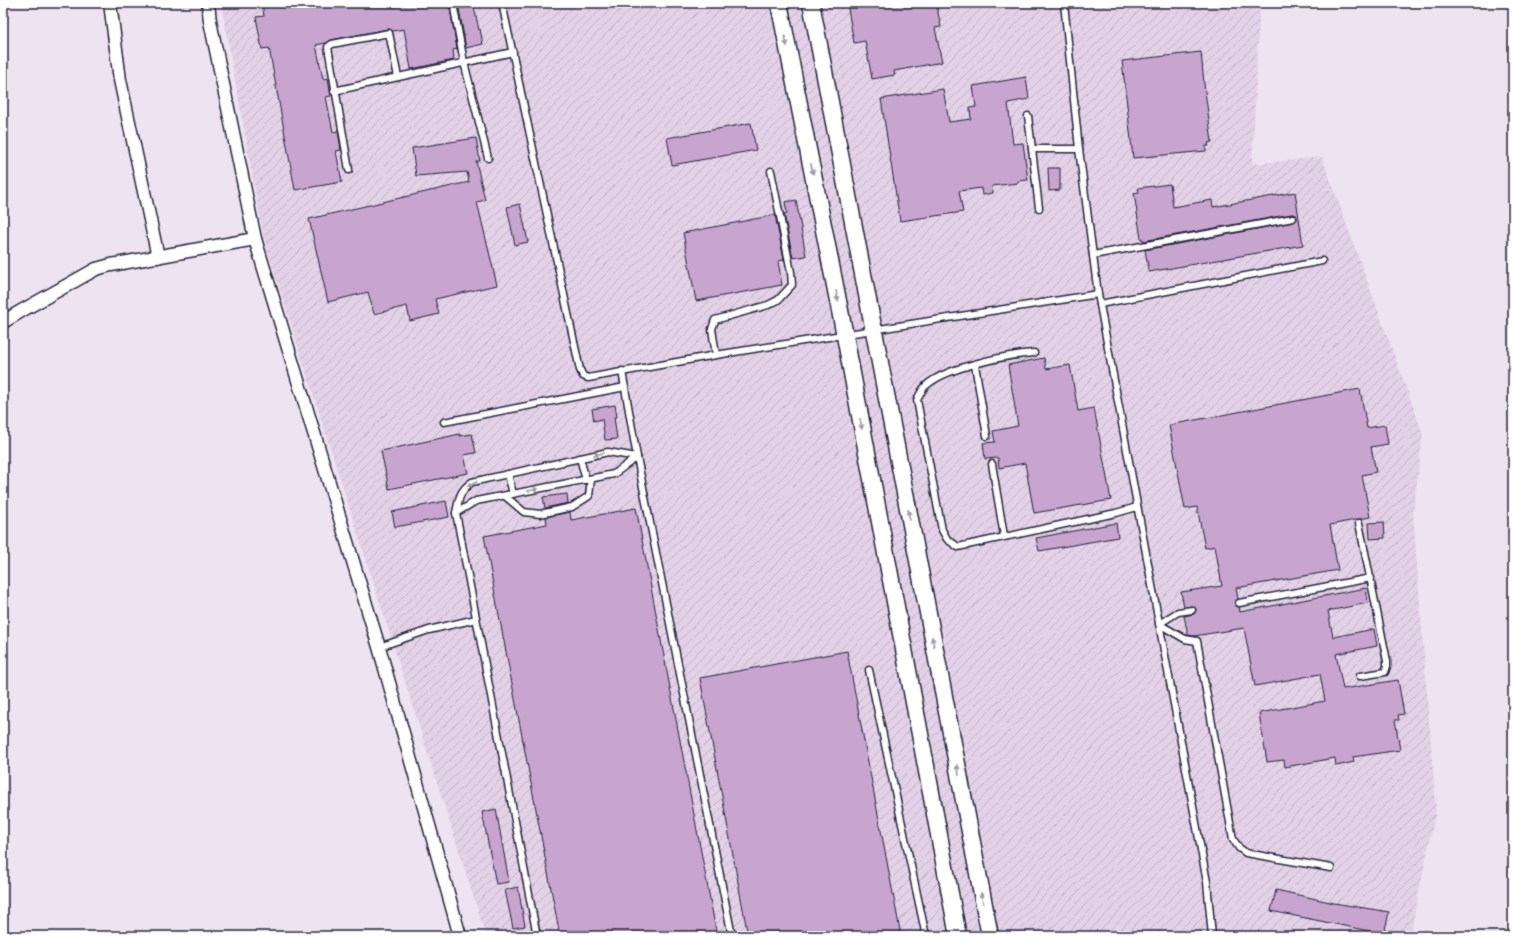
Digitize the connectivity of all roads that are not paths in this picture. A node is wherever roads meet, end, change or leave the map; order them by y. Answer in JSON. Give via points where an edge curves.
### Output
{"nodes":[{"id":1,"x":110,"y":3,"type":"edge"},
{"id":2,"x":208,"y":3,"type":"edge"},
{"id":3,"x":453,"y":3,"type":"edge"},
{"id":4,"x":502,"y":3,"type":"edge"},
{"id":5,"x":779,"y":3,"type":"edge"},
{"id":6,"x":811,"y":3,"type":"edge"},
{"id":7,"x":1064,"y":3,"type":"edge"},
{"id":8,"x":513,"y":52,"type":"junction"},
{"id":9,"x":464,"y":62,"type":"junction"},
{"id":10,"x":398,"y":77,"type":"junction"},
{"id":11,"x":334,"y":90,"type":"junction"},
{"id":12,"x":1028,"y":116,"type":"dead end"},
{"id":13,"x":1032,"y":148,"type":"junction"},
{"id":14,"x":1079,"y":149,"type":"junction"},
{"id":15,"x":488,"y":158,"type":"dead end"},
{"id":16,"x":349,"y":170,"type":"dead end"},
{"id":17,"x":771,"y":171,"type":"dead end"},
{"id":18,"x":1039,"y":208,"type":"dead end"},
{"id":19,"x":1293,"y":218,"type":"dead end"},
{"id":20,"x":255,"y":239,"type":"junction"},
{"id":21,"x":1093,"y":255,"type":"junction"},
{"id":22,"x":158,"y":257,"type":"junction"},
{"id":23,"x":1322,"y":261,"type":"dead end"},
{"id":24,"x":1098,"y":294,"type":"junction"},
{"id":25,"x":1100,"y":304,"type":"junction"},
{"id":26,"x":3,"y":322,"type":"edge"},
{"id":27,"x":874,"y":330,"type":"junction"},
{"id":28,"x":845,"y":336,"type":"junction"},
{"id":29,"x":1034,"y":353,"type":"dead end"},
{"id":30,"x":716,"y":355,"type":"junction"},
{"id":31,"x":975,"y":365,"type":"junction"},
{"id":32,"x":622,"y":371,"type":"junction"},
{"id":33,"x":625,"y":387,"type":"junction"},
{"id":34,"x":444,"y":422,"type":"dead end"},
{"id":35,"x":987,"y":436,"type":"dead end"},
{"id":36,"x":637,"y":457,"type":"junction"},
{"id":37,"x":580,"y":458,"type":"junction"},
{"id":38,"x":992,"y":464,"type":"dead end"},
{"id":39,"x":508,"y":474,"type":"junction"},
{"id":40,"x":588,"y":479,"type":"junction"},
{"id":41,"x":514,"y":494,"type":"junction"},
{"id":42,"x":505,"y":496,"type":"junction"},
{"id":43,"x":1138,"y":507,"type":"junction"},
{"id":44,"x":456,"y":513,"type":"junction"},
{"id":45,"x":1359,"y":523,"type":"dead end"},
{"id":46,"x":1004,"y":536,"type":"junction"},
{"id":47,"x":1371,"y":578,"type":"junction"},
{"id":48,"x":1238,"y":603,"type":"dead end"},
{"id":49,"x":1192,"y":610,"type":"dead end"},
{"id":50,"x":476,"y":619,"type":"junction"},
{"id":51,"x":1159,"y":624,"type":"junction"},
{"id":52,"x":383,"y":645,"type":"junction"},
{"id":53,"x":869,"y":670,"type":"dead end"},
{"id":54,"x":1360,"y":676,"type":"dead end"},
{"id":55,"x":1331,"y":868,"type":"dead end"},
{"id":56,"x":460,"y":936,"type":"edge"},
{"id":57,"x":537,"y":936,"type":"edge"},
{"id":58,"x":732,"y":936,"type":"edge"},
{"id":59,"x":926,"y":936,"type":"edge"},
{"id":60,"x":958,"y":936,"type":"edge"},
{"id":61,"x":990,"y":936,"type":"edge"},
{"id":62,"x":1212,"y":936,"type":"edge"}],
"edges":[{"from":1,"to":22,"type":"street","via":[[120,80]]},
{"from":2,"to":20,"type":"street"},
{"from":3,"to":9,"type":"lane"},
{"from":4,"to":8,"type":"lane"},
{"from":5,"to":28,"type":"street","one_way":true},
{"from":6,"to":27,"type":"street"},
{"from":7,"to":14,"type":"lane"},
{"from":8,"to":9,"type":"lane"},
{"from":8,"to":32,"type":"lane","via":[[580,370],[583,376],[588,378]]},
{"from":9,"to":10,"type":"lane"},
{"from":9,"to":15,"type":"lane"},
{"from":10,"to":11,"type":"lane"},
{"from":10,"to":11,"type":"lane","via":[[389,33],[332,44],[328,46],[328,51]]},
{"from":11,"to":16,"type":"lane"},
{"from":12,"to":13,"type":"lane"},
{"from":13,"to":14,"type":"lane"},
{"from":13,"to":18,"type":"lane"},
{"from":14,"to":21,"type":"lane"},
{"from":17,"to":30,"type":"lane","via":[[792,285],[778,300],[768,305],[715,320],[712,329]]},
{"from":19,"to":21,"type":"lane"},
{"from":20,"to":22,"type":"street"},
{"from":20,"to":52,"type":"street"},
{"from":21,"to":24,"type":"lane"},
{"from":22,"to":26,"type":"street","via":[[96,269]]},
{"from":23,"to":25,"type":"lane"},
{"from":24,"to":25,"type":"lane"},
{"from":24,"to":27,"type":"lane"},
{"from":25,"to":43,"type":"lane"},
{"from":27,"to":28,"type":"lane"},
{"from":61,"to":27,"type":"street","one_way":true},
{"from":28,"to":30,"type":"lane"},
{"from":28,"to":60,"type":"street","one_way":true},
{"from":29,"to":31,"type":"lane","via":[[1017,354]]},
{"from":30,"to":32,"type":"lane"},
{"from":31,"to":35,"type":"lane"},
{"from":31,"to":46,"type":"lane","via":[[940,377],[923,388],[917,400],[942,530],[947,539],[958,547]]},
{"from":32,"to":33,"type":"lane"},
{"from":33,"to":34,"type":"lane"},
{"from":33,"to":36,"type":"lane"},
{"from":36,"to":37,"type":"lane","one_way":true,"via":[[608,452]]},
{"from":36,"to":40,"type":"lane","via":[[614,474]]},
{"from":36,"to":58,"type":"lane"},
{"from":37,"to":39,"type":"lane"},
{"from":37,"to":40,"type":"lane"},
{"from":38,"to":46,"type":"lane"},
{"from":39,"to":41,"type":"lane"},
{"from":39,"to":44,"type":"lane","one_way":true,"via":[[472,482],[464,488]]},
{"from":41,"to":40,"type":"lane","one_way":true},
{"from":40,"to":42,"type":"lane","via":[[589,496],[572,507],[540,514],[524,512]]},
{"from":41,"to":42,"type":"lane"},
{"from":42,"to":44,"type":"lane","via":[[476,501]]},
{"from":43,"to":46,"type":"lane"},
{"from":43,"to":51,"type":"lane"},
{"from":44,"to":50,"type":"lane"},
{"from":45,"to":47,"type":"lane"},
{"from":47,"to":48,"type":"lane"},
{"from":47,"to":54,"type":"lane","via":[[1387,666],[1385,672]]},
{"from":49,"to":51,"type":"lane","via":[[1178,612]]},
{"from":50,"to":52,"type":"lane","via":[[429,630]]},
{"from":50,"to":57,"type":"lane"},
{"from":51,"to":55,"type":"lane","via":[[1185,639],[1197,641],[1233,839],[1238,848],[1246,854]]},
{"from":51,"to":62,"type":"lane","via":[[1207,882]]},
{"from":52,"to":56,"type":"street"},
{"from":53,"to":59,"type":"lane"}]}
